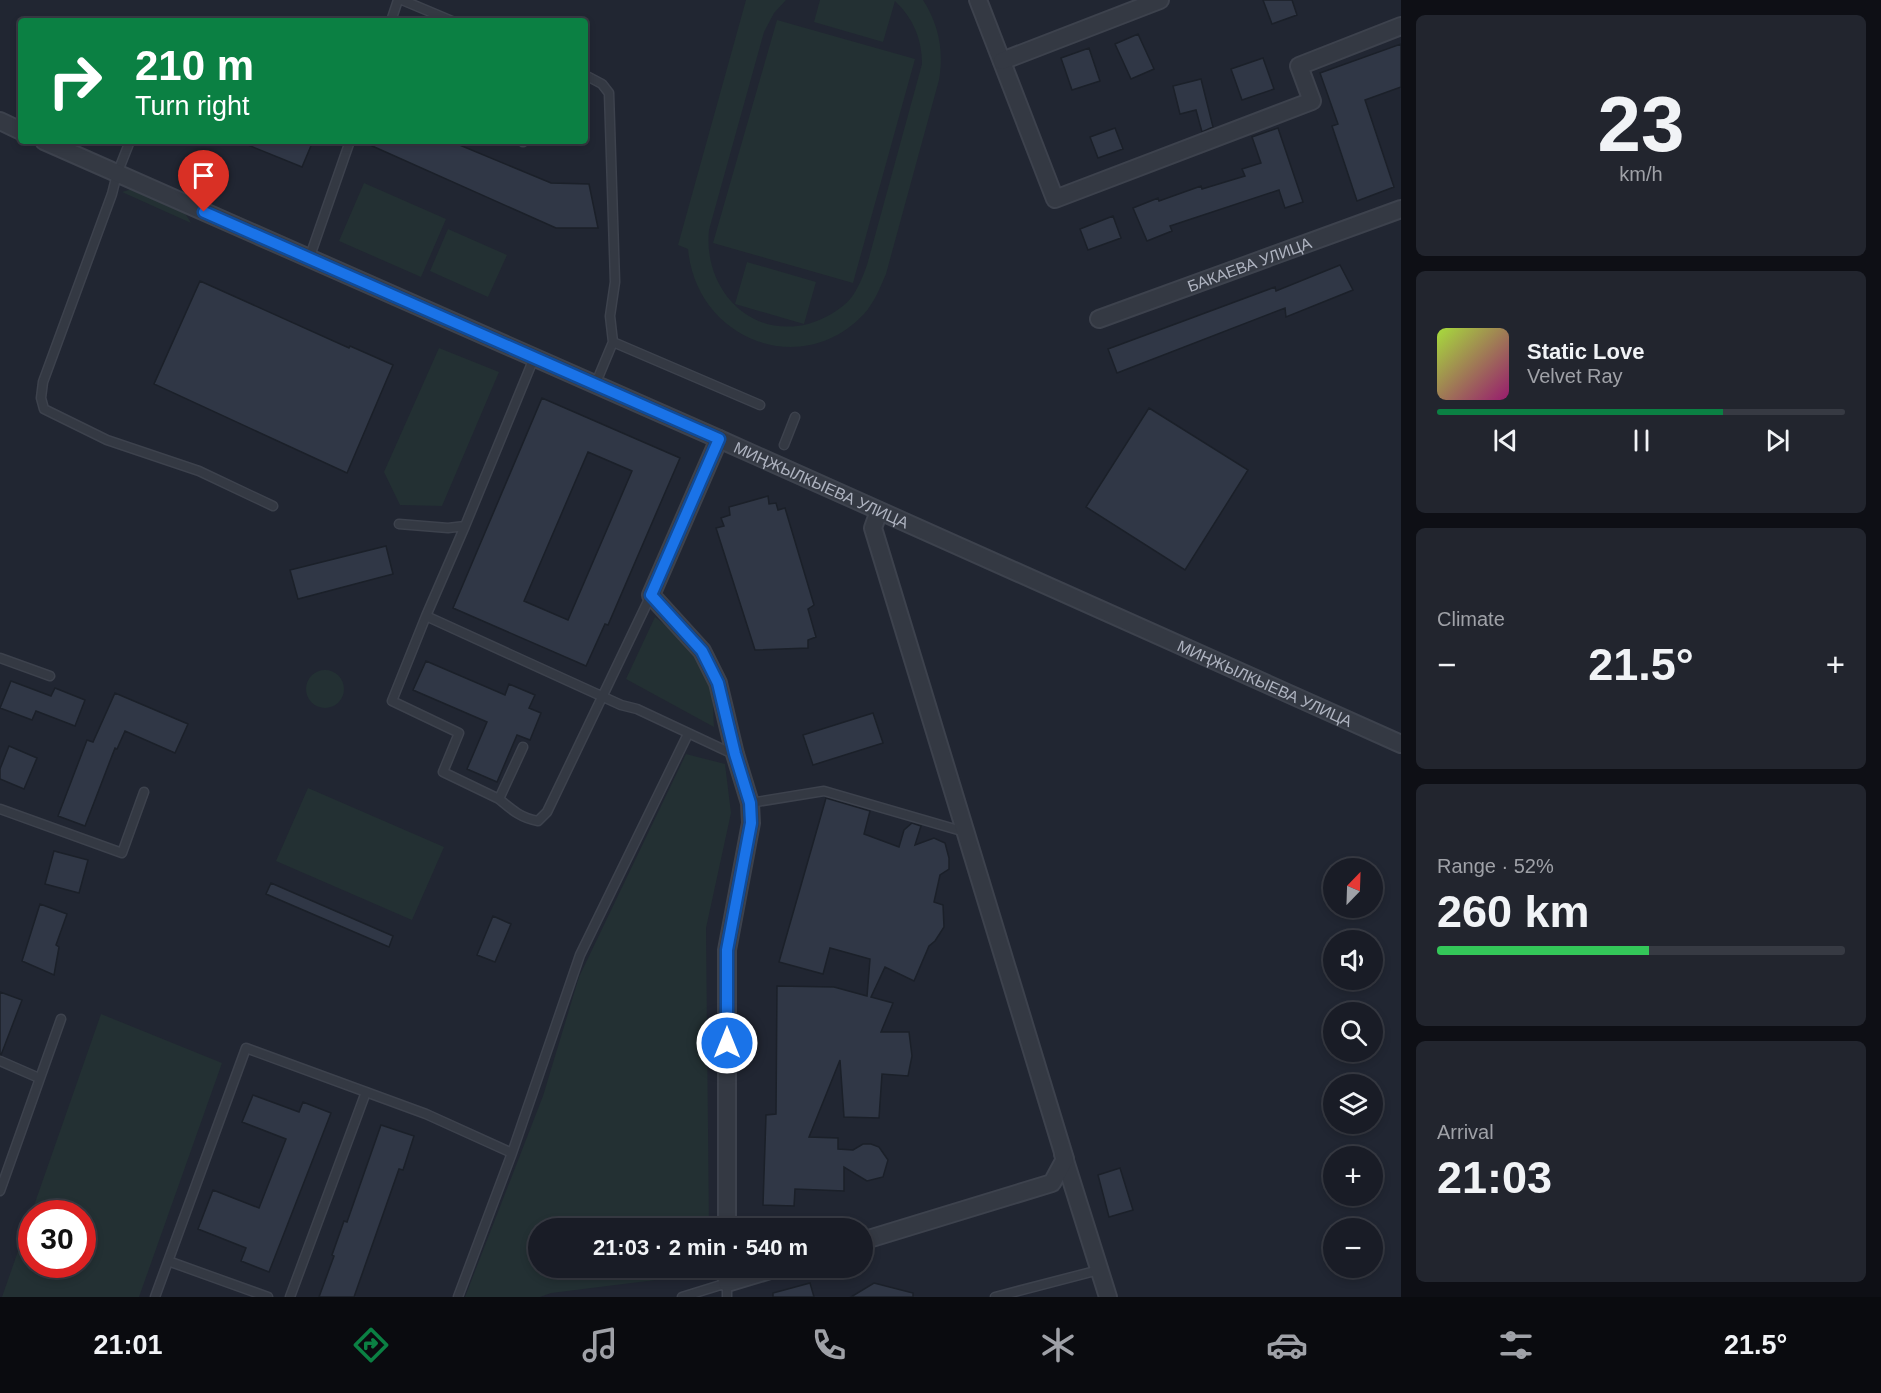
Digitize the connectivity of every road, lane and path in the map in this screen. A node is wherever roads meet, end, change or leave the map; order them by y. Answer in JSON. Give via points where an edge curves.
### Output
{"nodes":[{"id":1,"x":400,"y":0,"type":"edge"},
{"id":2,"x":978,"y":0,"type":"edge"},
{"id":3,"x":1160,"y":0,"type":"edge"},
{"id":4,"x":392,"y":18,"type":"edge"},
{"id":5,"x":445,"y":18,"type":"edge"},
{"id":6,"x":1401,"y":26,"type":"edge"},
{"id":7,"x":1002,"y":61,"type":"junction"},
{"id":8,"x":588,"y":77,"type":"edge"},
{"id":9,"x":0,"y":121,"type":"edge"},
{"id":10,"x":18,"y":130,"type":"edge"},
{"id":11,"x":51,"y":144,"type":"edge"},
{"id":12,"x":129,"y":144,"type":"edge"},
{"id":13,"x":349,"y":144,"type":"edge"},
{"id":14,"x":117,"y":174,"type":"junction"},
{"id":15,"x":1401,"y":209,"type":"edge"},
{"id":16,"x":309,"y":259,"type":"junction"},
{"id":17,"x":1099,"y":319,"type":"dead end"},
{"id":18,"x":613,"y":342,"type":"junction"},
{"id":19,"x":534,"y":358,"type":"junction"},
{"id":20,"x":595,"y":385,"type":"junction"},
{"id":21,"x":760,"y":405,"type":"dead end"},
{"id":22,"x":795,"y":417,"type":"dead end"},
{"id":23,"x":719,"y":439,"type":"junction"},
{"id":24,"x":784,"y":445,"type":"dead end"},
{"id":25,"x":273,"y":506,"type":"dead end"},
{"id":26,"x":879,"y":510,"type":"junction"},
{"id":27,"x":399,"y":524,"type":"dead end"},
{"id":28,"x":465,"y":526,"type":"junction"},
{"id":29,"x":651,"y":595,"type":"junction"},
{"id":30,"x":426,"y":616,"type":"junction"},
{"id":31,"x":0,"y":658,"type":"edge"},
{"id":32,"x":50,"y":676,"type":"dead end"},
{"id":33,"x":603,"y":695,"type":"junction"},
{"id":34,"x":688,"y":734,"type":"junction"},
{"id":35,"x":1401,"y":744,"type":"edge"},
{"id":36,"x":523,"y":747,"type":"dead end"},
{"id":37,"x":735,"y":754,"type":"junction"},
{"id":38,"x":144,"y":792,"type":"dead end"},
{"id":39,"x":500,"y":799,"type":"junction"},
{"id":40,"x":750,"y":803,"type":"junction"},
{"id":41,"x":0,"y":809,"type":"edge"},
{"id":42,"x":966,"y":832,"type":"junction"},
{"id":43,"x":62,"y":1019,"type":"dead end"},
{"id":44,"x":0,"y":1061,"type":"edge"},
{"id":45,"x":39,"y":1078,"type":"junction"},
{"id":46,"x":366,"y":1092,"type":"junction"},
{"id":47,"x":1059,"y":1142,"type":"junction"},
{"id":48,"x":512,"y":1153,"type":"junction"},
{"id":49,"x":0,"y":1191,"type":"edge"},
{"id":50,"x":727,"y":1218,"type":"edge"},
{"id":51,"x":873,"y":1238,"type":"edge"},
{"id":52,"x":168,"y":1261,"type":"junction"},
{"id":53,"x":1099,"y":1270,"type":"junction"},
{"id":54,"x":744,"y":1278,"type":"edge"},
{"id":55,"x":727,"y":1283,"type":"edge"},
{"id":56,"x":1105,"y":1296,"type":"edge"},
{"id":57,"x":155,"y":1297,"type":"edge"},
{"id":58,"x":268,"y":1297,"type":"edge"},
{"id":59,"x":290,"y":1297,"type":"edge"},
{"id":60,"x":458,"y":1297,"type":"edge"},
{"id":61,"x":682,"y":1297,"type":"edge"},
{"id":62,"x":995,"y":1297,"type":"edge"}],
"edges":[{"from":1,"to":4,"type":"lane"},
{"from":1,"to":5,"type":"lane"},
{"from":2,"to":7,"type":"street"},
{"from":3,"to":7,"type":"street"},
{"from":6,"to":7,"type":"street","via":[[1299,66],[1311,101],[1055,199]]},
{"from":8,"to":18,"type":"lane","via":[[609,93]]},
{"from":9,"to":10,"type":"street"},
{"from":11,"to":14,"type":"street","name":"МИҢЖЫЛКЫЕВА УЛИЦА"},
{"from":12,"to":14,"type":"lane"},
{"from":13,"to":16,"type":"lane"},
{"from":14,"to":16,"type":"street","name":"МИҢЖЫЛКЫЕВА УЛИЦА"},
{"from":14,"to":25,"type":"lane","via":[[43,382],[44,409],[106,440],[199,471]]},
{"from":15,"to":17,"type":"street","name":"БАКАЕВА УЛИЦА"},
{"from":16,"to":19,"type":"street","name":"МИҢЖЫЛКЫЕВА УЛИЦА"},
{"from":18,"to":20,"type":"lane"},
{"from":18,"to":21,"type":"lane"},
{"from":19,"to":20,"type":"street","name":"МИҢЖЫЛКЫЕВА УЛИЦА"},
{"from":19,"to":28,"type":"lane"},
{"from":20,"to":23,"type":"street","name":"МИҢЖЫЛКЫЕВА УЛИЦА"},
{"from":22,"to":24,"type":"lane"},
{"from":23,"to":26,"type":"street","name":"МИҢЖЫЛКЫЕВА УЛИЦА"},
{"from":23,"to":29,"type":"street"},
{"from":26,"to":35,"type":"street","name":"МИҢЖЫЛКЫЕВА УЛИЦА"},
{"from":26,"to":42,"type":"street","via":[[873,528]]},
{"from":27,"to":28,"type":"lane"},
{"from":28,"to":30,"type":"lane"},
{"from":29,"to":33,"type":"lane"},
{"from":29,"to":37,"type":"street","via":[[702,651],[718,683]]},
{"from":30,"to":33,"type":"lane"},
{"from":30,"to":39,"type":"lane","via":[[392,701],[459,733],[443,772]]},
{"from":31,"to":32,"type":"lane"},
{"from":33,"to":34,"type":"lane"},
{"from":33,"to":39,"type":"lane","via":[[548,812],[538,820],[528,819]]},
{"from":34,"to":37,"type":"lane"},
{"from":34,"to":48,"type":"lane","via":[[580,955]]},
{"from":36,"to":39,"type":"lane"},
{"from":37,"to":40,"type":"street"},
{"from":38,"to":41,"type":"lane","via":[[122,853]]},
{"from":40,"to":42,"type":"lane","via":[[824,791]]},
{"from":40,"to":50,"type":"street","via":[[751,823],[727,950]]},
{"from":42,"to":47,"type":"street"},
{"from":43,"to":45,"type":"lane"},
{"from":44,"to":45,"type":"lane"},
{"from":45,"to":49,"type":"lane"},
{"from":46,"to":48,"type":"lane"},
{"from":46,"to":52,"type":"lane","via":[[246,1048]]},
{"from":46,"to":59,"type":"lane"},
{"from":47,"to":51,"type":"street","via":[[1065,1159],[1052,1183]]},
{"from":47,"to":53,"type":"street"},
{"from":48,"to":60,"type":"lane"},
{"from":52,"to":57,"type":"lane"},
{"from":52,"to":58,"type":"lane"},
{"from":53,"to":56,"type":"street"},
{"from":53,"to":62,"type":"lane"},
{"from":54,"to":55,"type":"street"},
{"from":55,"to":61,"type":"lane"}]}
